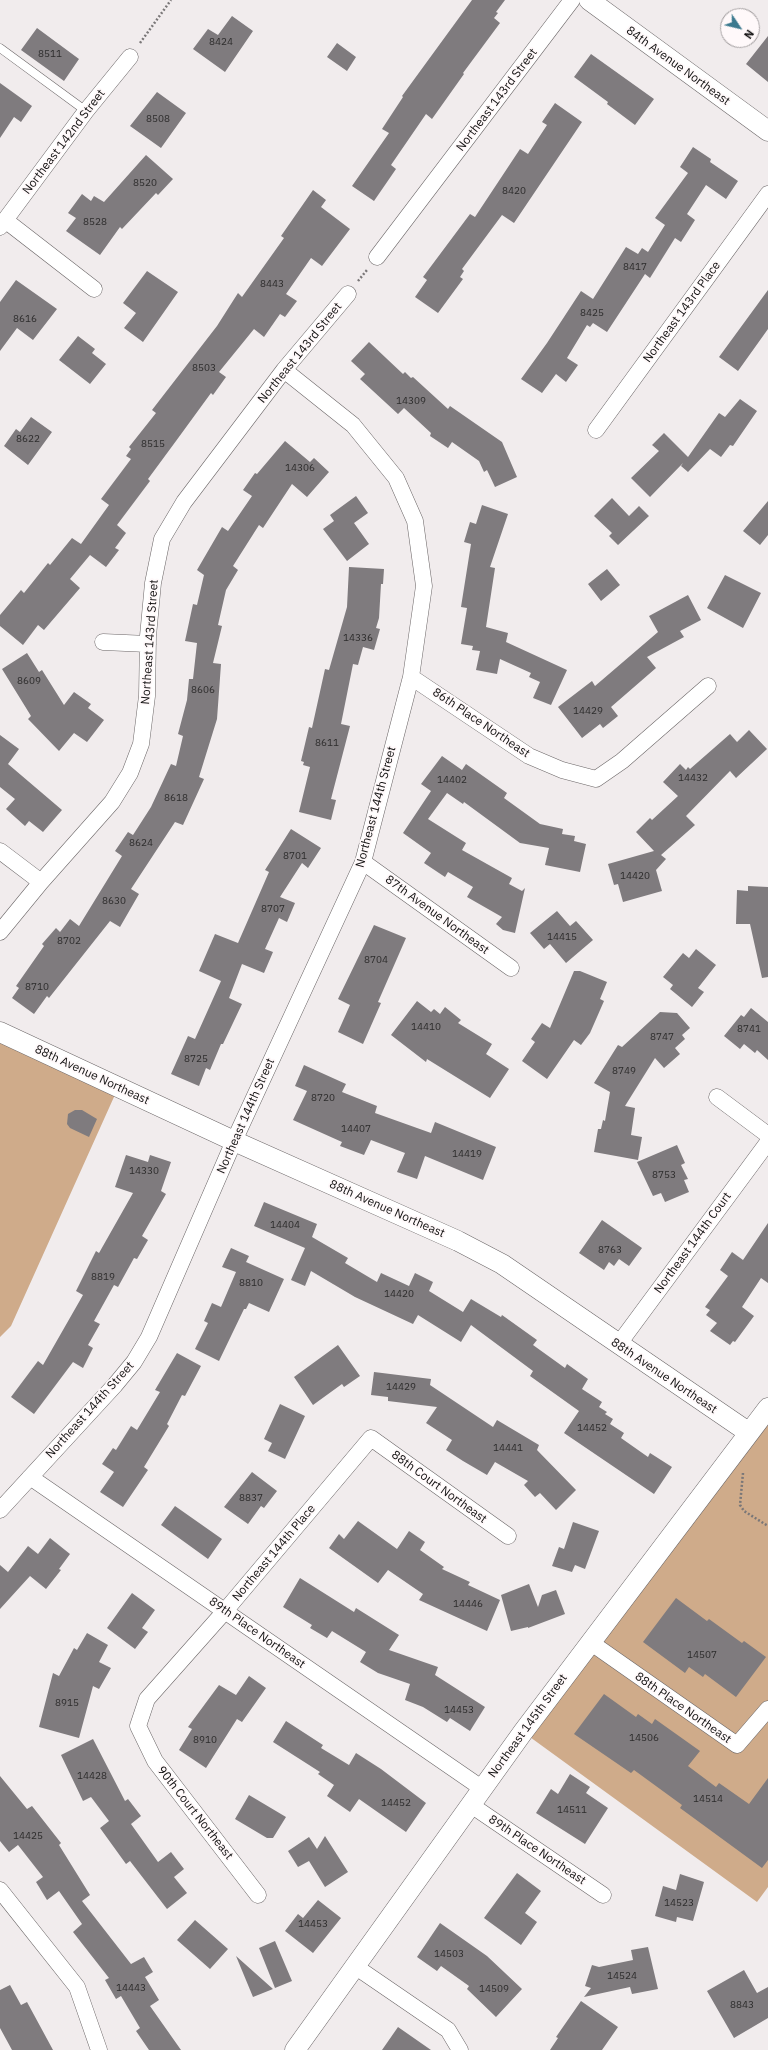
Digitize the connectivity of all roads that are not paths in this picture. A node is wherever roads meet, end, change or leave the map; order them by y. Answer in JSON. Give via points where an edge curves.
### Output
{"nodes":[{"id":1,"x":572,"y":0,"type":"edge"},
{"id":2,"x":589,"y":0,"type":"edge"},
{"id":3,"x":0,"y":48,"type":"edge"},
{"id":4,"x":130,"y":57,"type":"road end"},
{"id":5,"x":86,"y":111,"type":"junction"},
{"id":6,"x":768,"y":131,"type":"edge"},
{"id":7,"x":768,"y":194,"type":"edge"},
{"id":8,"x":2,"y":221,"type":"edge"},
{"id":9,"x":377,"y":257,"type":"road end"},
{"id":10,"x":94,"y":289,"type":"dead end"},
{"id":11,"x":348,"y":294,"type":"road end"},
{"id":12,"x":284,"y":370,"type":"junction"},
{"id":13,"x":596,"y":430,"type":"dead end"},
{"id":14,"x":103,"y":642,"type":"dead end"},
{"id":15,"x":148,"y":644,"type":"junction"},
{"id":16,"x":411,"y":677,"type":"junction"},
{"id":17,"x":708,"y":686,"type":"dead end"},
{"id":18,"x":0,"y":851,"type":"edge"},
{"id":19,"x":362,"y":862,"type":"junction"},
{"id":20,"x":41,"y":882,"type":"junction"},
{"id":21,"x":0,"y":932,"type":"edge"},
{"id":22,"x":511,"y":968,"type":"dead end"},
{"id":23,"x":0,"y":1032,"type":"edge"},
{"id":24,"x":717,"y":1097,"type":"dead end"},
{"id":25,"x":768,"y":1134,"type":"edge"},
{"id":26,"x":234,"y":1141,"type":"junction"},
{"id":27,"x":768,"y":1142,"type":"edge"},
{"id":28,"x":618,"y":1345,"type":"junction"},
{"id":29,"x":768,"y":1408,"type":"edge"},
{"id":30,"x":748,"y":1432,"type":"junction"},
{"id":31,"x":371,"y":1438,"type":"joint"},
{"id":32,"x":30,"y":1477,"type":"junction"},
{"id":33,"x":0,"y":1510,"type":"edge"},
{"id":34,"x":508,"y":1536,"type":"dead end"},
{"id":35,"x":225,"y":1611,"type":"junction"},
{"id":36,"x":590,"y":1642,"type":"junction"},
{"id":37,"x":768,"y":1709,"type":"edge"},
{"id":38,"x":138,"y":1726,"type":"joint"},
{"id":39,"x":483,"y":1789,"type":"junction"},
{"id":40,"x":471,"y":1805,"type":"junction"},
{"id":41,"x":0,"y":1890,"type":"edge"},
{"id":42,"x":258,"y":1895,"type":"dead end"},
{"id":43,"x":603,"y":1895,"type":"dead end"},
{"id":44,"x":356,"y":1967,"type":"junction"},
{"id":45,"x":99,"y":2050,"type":"edge"},
{"id":46,"x":295,"y":2050,"type":"edge"},
{"id":47,"x":460,"y":2050,"type":"edge"}],
"edges":[{"from":1,"to":9,"type":"street","name":"Northeast 143rd Street"},
{"from":2,"to":6,"type":"street","name":"84th Avenue Northeast"},
{"from":3,"to":5,"type":"lane"},
{"from":4,"to":5,"type":"street","name":"Northeast 142nd Street"},
{"from":5,"to":8,"type":"street","name":"Northeast 142nd Street"},
{"from":7,"to":13,"type":"street","name":"Northeast 143rd Place"},
{"from":8,"to":10,"type":"street"},
{"from":11,"to":12,"type":"street","name":"Northeast 143rd Street"},
{"from":12,"to":15,"type":"street","name":"Northeast 143rd Street","via":[[184,502],[162,539],[153,583]]},
{"from":12,"to":16,"type":"street","name":"Northeast 144th Street","via":[[353,424],[396,478],[415,521],[424,586]]},
{"from":14,"to":15,"type":"street"},
{"from":15,"to":20,"type":"street","name":"Northeast 143rd Street","via":[[147,696],[141,744],[130,774],[112,802]]},
{"from":16,"to":17,"type":"street","name":"86th Place Northeast","via":[[529,756],[562,770],[596,780],[622,761]]},
{"from":16,"to":19,"type":"street","name":"Northeast 144th Street"},
{"from":18,"to":20,"type":"street"},
{"from":19,"to":22,"type":"street","name":"87th Avenue Northeast"},
{"from":19,"to":26,"type":"street","name":"Northeast 144th Street"},
{"from":20,"to":21,"type":"street","name":"Northeast 143rd Street"},
{"from":23,"to":26,"type":"street","name":"88th Avenue Northeast"},
{"from":24,"to":25,"type":"street"},
{"from":26,"to":28,"type":"street","name":"88th Avenue Northeast","via":[[458,1241],[502,1264]]},
{"from":26,"to":32,"type":"street","name":"Northeast 144th Street","via":[[149,1337],[134,1362]]},
{"from":27,"to":28,"type":"street","name":"Northeast 144th Court"},
{"from":28,"to":30,"type":"street","name":"88th Avenue Northeast"},
{"from":29,"to":30,"type":"street","name":"Northeast 145th Street"},
{"from":30,"to":36,"type":"street","name":"Northeast 145th Street"},
{"from":31,"to":34,"type":"street","name":"88th Court Northeast"},
{"from":31,"to":35,"type":"street","name":"Northeast 144th Place"},
{"from":32,"to":33,"type":"street","name":"Northeast 144th Street"},
{"from":32,"to":35,"type":"street","name":"89th Place Northeast"},
{"from":35,"to":38,"type":"street","name":"Northeast 144th Place","via":[[147,1699]]},
{"from":35,"to":39,"type":"street","name":"89th Place Northeast"},
{"from":36,"to":37,"type":"street","name":"88th Place Northeast","via":[[737,1745]]},
{"from":36,"to":39,"type":"street","name":"Northeast 145th Street"},
{"from":38,"to":42,"type":"street","name":"90th Court Northeast","via":[[155,1761]]},
{"from":39,"to":40,"type":"street","name":"Northeast 145th Street"},
{"from":40,"to":43,"type":"street","name":"89th Place Northeast"},
{"from":40,"to":44,"type":"street","name":"Northeast 145th Street"},
{"from":41,"to":45,"type":"street","via":[[77,1987]]},
{"from":44,"to":46,"type":"street","name":"Northeast 145th Street"},
{"from":44,"to":47,"type":"street","via":[[448,2030]]}]}
